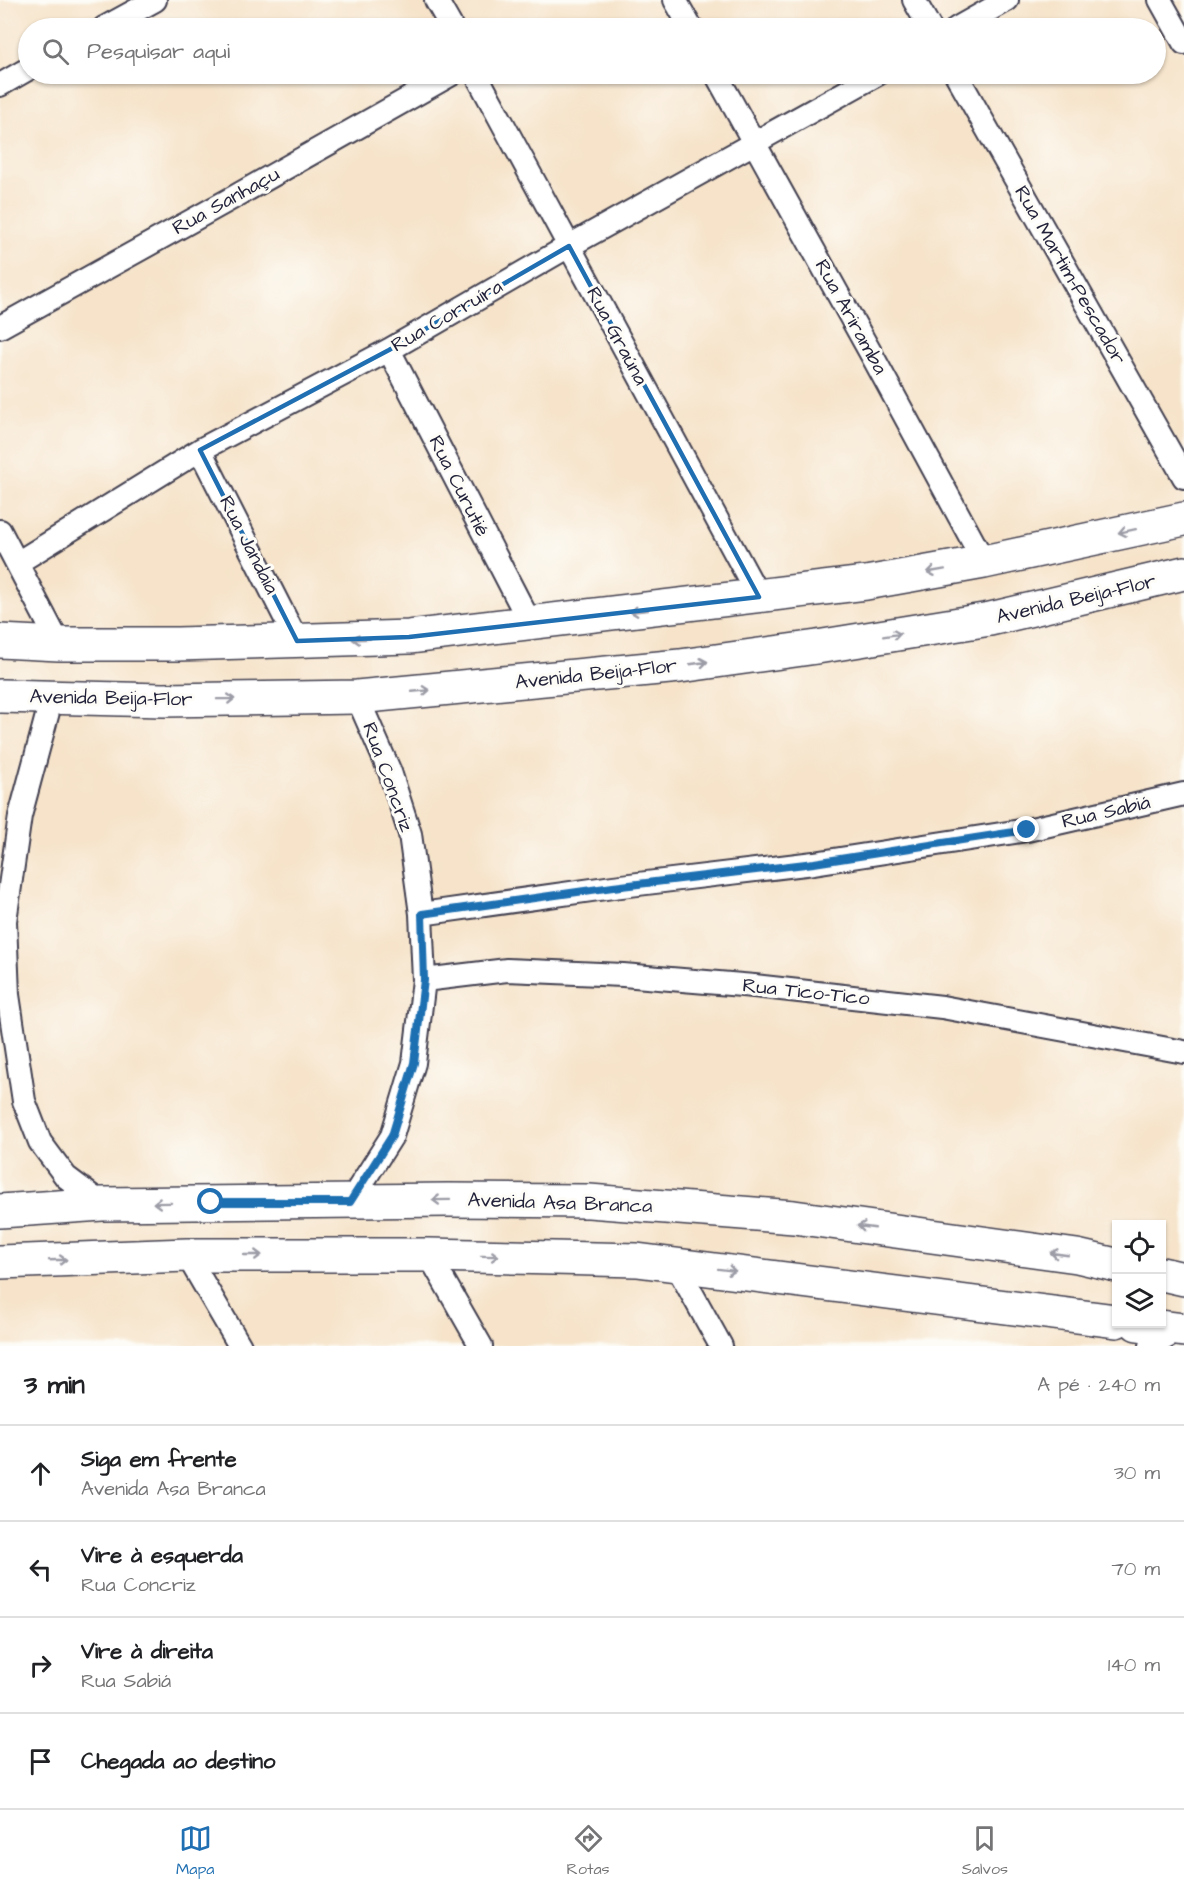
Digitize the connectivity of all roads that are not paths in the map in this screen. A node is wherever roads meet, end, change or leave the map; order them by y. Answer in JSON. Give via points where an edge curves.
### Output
{"nodes":[{"id":1,"x":155,"y":0,"type":"edge"},
{"id":2,"x":436,"y":0,"type":"edge"},
{"id":3,"x":675,"y":0,"type":"edge"},
{"id":4,"x":914,"y":0,"type":"edge"},
{"id":5,"x":1006,"y":0,"type":"edge"},
{"id":6,"x":1160,"y":0,"type":"edge"},
{"id":7,"x":122,"y":18,"type":"edge"},
{"id":8,"x":446,"y":18,"type":"edge"},
{"id":9,"x":685,"y":18,"type":"edge"},
{"id":10,"x":924,"y":18,"type":"edge"},
{"id":11,"x":974,"y":18,"type":"edge"},
{"id":12,"x":1184,"y":43,"type":"edge"},
{"id":13,"x":18,"y":75,"type":"edge"},
{"id":14,"x":434,"y":84,"type":"edge"},
{"id":15,"x":481,"y":84,"type":"edge"},
{"id":16,"x":722,"y":84,"type":"edge"},
{"id":17,"x":860,"y":84,"type":"edge"},
{"id":18,"x":962,"y":84,"type":"edge"},
{"id":19,"x":0,"y":85,"type":"edge"},
{"id":20,"x":754,"y":143,"type":"junction"},
{"id":21,"x":569,"y":246,"type":"junction"},
{"id":22,"x":0,"y":327,"type":"edge"},
{"id":23,"x":388,"y":350,"type":"junction"},
{"id":24,"x":200,"y":450,"type":"junction"},
{"id":25,"x":1184,"y":477,"type":"edge"},
{"id":26,"x":1184,"y":519,"type":"edge"},
{"id":27,"x":0,"y":531,"type":"edge"},
{"id":28,"x":17,"y":562,"type":"junction"},
{"id":29,"x":984,"y":562,"type":"junction"},
{"id":30,"x":1184,"y":573,"type":"edge"},
{"id":31,"x":759,"y":597,"type":"junction"},
{"id":32,"x":530,"y":623,"type":"junction"},
{"id":33,"x":0,"y":641,"type":"edge"},
{"id":34,"x":297,"y":641,"type":"junction"},
{"id":35,"x":59,"y":644,"type":"junction"},
{"id":36,"x":0,"y":696,"type":"edge"},
{"id":37,"x":52,"y":697,"type":"junction"},
{"id":38,"x":357,"y":697,"type":"junction"},
{"id":39,"x":1184,"y":794,"type":"edge"},
{"id":40,"x":422,"y":914,"type":"junction"},
{"id":41,"x":2,"y":921,"type":"edge"},
{"id":42,"x":424,"y":980,"type":"junction"},
{"id":43,"x":4,"y":995,"type":"edge"},
{"id":44,"x":1184,"y":1052,"type":"edge"},
{"id":45,"x":350,"y":1202,"type":"junction"},
{"id":46,"x":102,"y":1204,"type":"junction"},
{"id":47,"x":0,"y":1211,"type":"edge"},
{"id":48,"x":187,"y":1255,"type":"junction"},
{"id":49,"x":429,"y":1255,"type":"junction"},
{"id":50,"x":0,"y":1262,"type":"edge"},
{"id":51,"x":675,"y":1263,"type":"junction"},
{"id":52,"x":1112,"y":1263,"type":"edge"},
{"id":53,"x":1166,"y":1275,"type":"edge"},
{"id":54,"x":1184,"y":1279,"type":"edge"},
{"id":55,"x":1112,"y":1320,"type":"edge"},
{"id":56,"x":1166,"y":1328,"type":"edge"},
{"id":57,"x":1182,"y":1330,"type":"edge"},
{"id":58,"x":240,"y":1346,"type":"edge"},
{"id":59,"x":481,"y":1346,"type":"edge"},
{"id":60,"x":722,"y":1346,"type":"edge"},
{"id":61,"x":1151,"y":1346,"type":"edge"}],
"edges":[{"from":1,"to":7,"type":"street"},
{"from":2,"to":8,"type":"street"},
{"from":3,"to":9,"type":"street"},
{"from":4,"to":10,"type":"street"},
{"from":5,"to":11,"type":"street"},
{"from":6,"to":12,"type":"street"},
{"from":13,"to":19,"type":"street"},
{"from":14,"to":22,"type":"street","name":"Rua Sanhaçu"},
{"from":15,"to":21,"type":"street","name":"Rua Graúna"},
{"from":16,"to":20,"type":"street","name":"Rua Ariramba"},
{"from":17,"to":20,"type":"street","name":"Rua Corruíra"},
{"from":18,"to":25,"type":"street","name":"Rua Martim-Pescador"},
{"from":20,"to":21,"type":"street","name":"Rua Corruíra"},
{"from":20,"to":29,"type":"street","name":"Rua Ariramba"},
{"from":21,"to":23,"type":"street","name":"Rua Corruíra"},
{"from":21,"to":31,"type":"street","name":"Rua Graúna"},
{"from":23,"to":24,"type":"street","name":"Rua Corruíra"},
{"from":23,"to":32,"type":"street","name":"Rua Curutié"},
{"from":24,"to":28,"type":"street","name":"Rua Corruíra"},
{"from":24,"to":34,"type":"street","name":"Rua Jandaia"},
{"from":26,"to":29,"type":"street","one_way":true},
{"from":27,"to":28,"type":"street"},
{"from":28,"to":35,"type":"street"},
{"from":29,"to":31,"type":"street","one_way":true,"via":[[866,584]]},
{"from":38,"to":30,"type":"street","name":"Avenida Beija-Flor","one_way":true,"via":[[680,666],[817,647],[990,619]]},
{"from":31,"to":32,"type":"street","one_way":true},
{"from":32,"to":34,"type":"street","one_way":true,"via":[[410,637]]},
{"from":33,"to":35,"type":"street"},
{"from":34,"to":35,"type":"street"},
{"from":36,"to":37,"type":"street","name":"Avenida Beija-Flor"},
{"from":37,"to":38,"type":"street","name":"Avenida Beija-Flor","one_way":true,"via":[[163,700]]},
{"from":37,"to":41,"type":"street","via":[[20,816]]},
{"from":38,"to":40,"type":"street","name":"Rua Concriz","via":[[390,772],[410,834]]},
{"from":39,"to":40,"type":"street","name":"Rua Sabiá","via":[[1027,830],[814,863]]},
{"from":40,"to":42,"type":"street","name":"Rua Concriz"},
{"from":41,"to":43,"type":"street"},
{"from":42,"to":44,"type":"street","name":"Rua Tico-Tico","via":[[507,970],[754,986],[942,1007]]},
{"from":42,"to":45,"type":"street","name":"Rua Concriz","via":[[414,1063],[392,1136]]},
{"from":43,"to":46,"type":"street","via":[[24,1101],[40,1142],[66,1177]]},
{"from":45,"to":46,"type":"street","name":"Avenida Asa Branca","one_way":true},
{"from":52,"to":45,"type":"street","name":"Avenida Asa Branca","one_way":true,"via":[[794,1217],[589,1201]]},
{"from":46,"to":47,"type":"street","name":"Avenida Asa Branca"},
{"from":48,"to":49,"type":"street","one_way":true},
{"from":50,"to":48,"type":"street","one_way":true},
{"from":48,"to":58,"type":"street"},
{"from":49,"to":51,"type":"street","one_way":true},
{"from":49,"to":59,"type":"street"},
{"from":51,"to":55,"type":"street","one_way":true},
{"from":51,"to":60,"type":"street"},
{"from":53,"to":54,"type":"street"},
{"from":56,"to":57,"type":"street"},
{"from":57,"to":61,"type":"street"}]}
